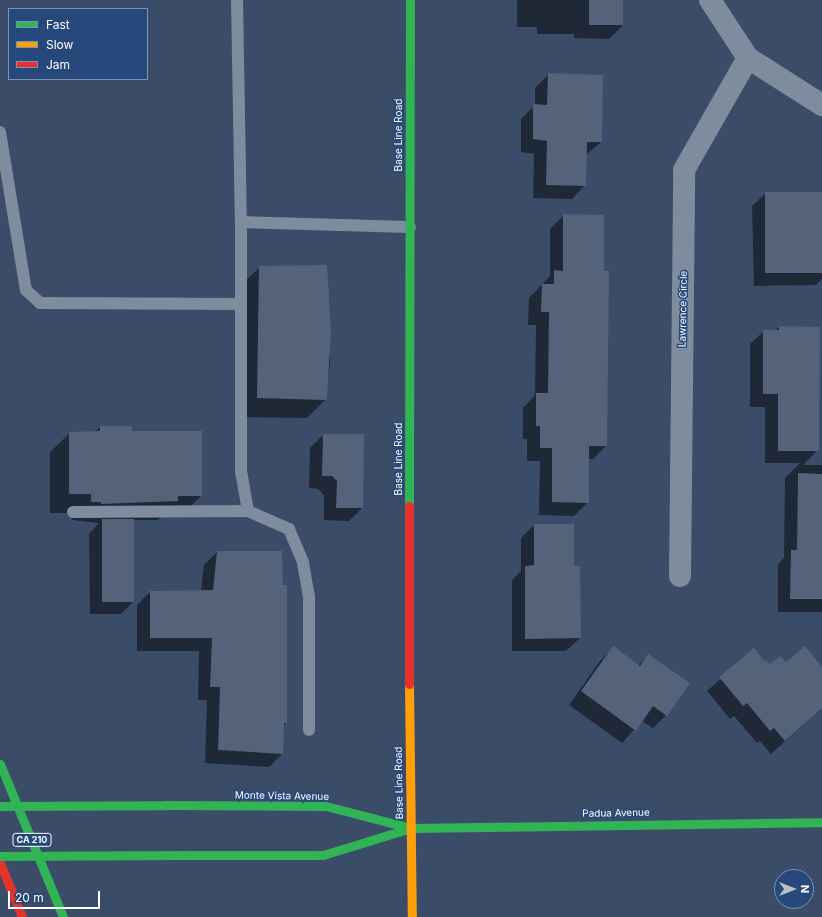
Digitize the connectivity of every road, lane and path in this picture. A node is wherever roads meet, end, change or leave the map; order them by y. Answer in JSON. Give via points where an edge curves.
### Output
{"nodes":[{"id":1,"x":237,"y":0,"type":"edge"},
{"id":2,"x":410,"y":0,"type":"edge"},
{"id":3,"x":710,"y":0,"type":"edge"},
{"id":4,"x":748,"y":58,"type":"junction"},
{"id":5,"x":822,"y":105,"type":"edge"},
{"id":6,"x":0,"y":132,"type":"edge"},
{"id":7,"x":241,"y":222,"type":"junction"},
{"id":8,"x":410,"y":227,"type":"junction"},
{"id":9,"x":239,"y":304,"type":"junction"},
{"id":10,"x":248,"y":510,"type":"junction"},
{"id":11,"x":73,"y":512,"type":"dead end"},
{"id":12,"x":680,"y":576,"type":"dead end"},
{"id":13,"x":309,"y":730,"type":"dead end"},
{"id":14,"x":0,"y":764,"type":"edge"},
{"id":15,"x":0,"y":806,"type":"edge"},
{"id":16,"x":822,"y":822,"type":"edge"},
{"id":17,"x":411,"y":828,"type":"junction"},
{"id":18,"x":0,"y":856,"type":"edge"},
{"id":19,"x":0,"y":863,"type":"edge"},
{"id":20,"x":22,"y":917,"type":"edge"},
{"id":21,"x":63,"y":917,"type":"edge"},
{"id":22,"x":412,"y":917,"type":"edge"}],
"edges":[{"from":1,"to":7,"type":"lane"},
{"from":2,"to":8,"type":"main road","name":"Base Line Road"},
{"from":3,"to":4,"type":"street"},
{"from":4,"to":5,"type":"street"},
{"from":4,"to":12,"type":"street","name":"Lawrence Circle","via":[[684,170]]},
{"from":6,"to":9,"type":"lane","via":[[26,290],[40,303]]},
{"from":7,"to":8,"type":"lane"},
{"from":7,"to":9,"type":"lane"},
{"from":8,"to":17,"type":"main road","name":"Base Line Road"},
{"from":9,"to":10,"type":"lane","via":[[241,470]]},
{"from":10,"to":11,"type":"lane"},
{"from":10,"to":13,"type":"lane","via":[[289,529],[303,562],[309,596]]},
{"from":14,"to":21,"type":"main road","number":"CA 210"},
{"from":15,"to":17,"type":"main road","name":"Monte Vista Avenue","bridge":true,"via":[[326,806]]},
{"from":16,"to":17,"type":"main road","name":"Padua Avenue"},
{"from":17,"to":18,"type":"main road","bridge":true,"via":[[323,855]]},
{"from":17,"to":22,"type":"main road","name":"Base Line Road"},
{"from":19,"to":20,"type":"main road"}]}
